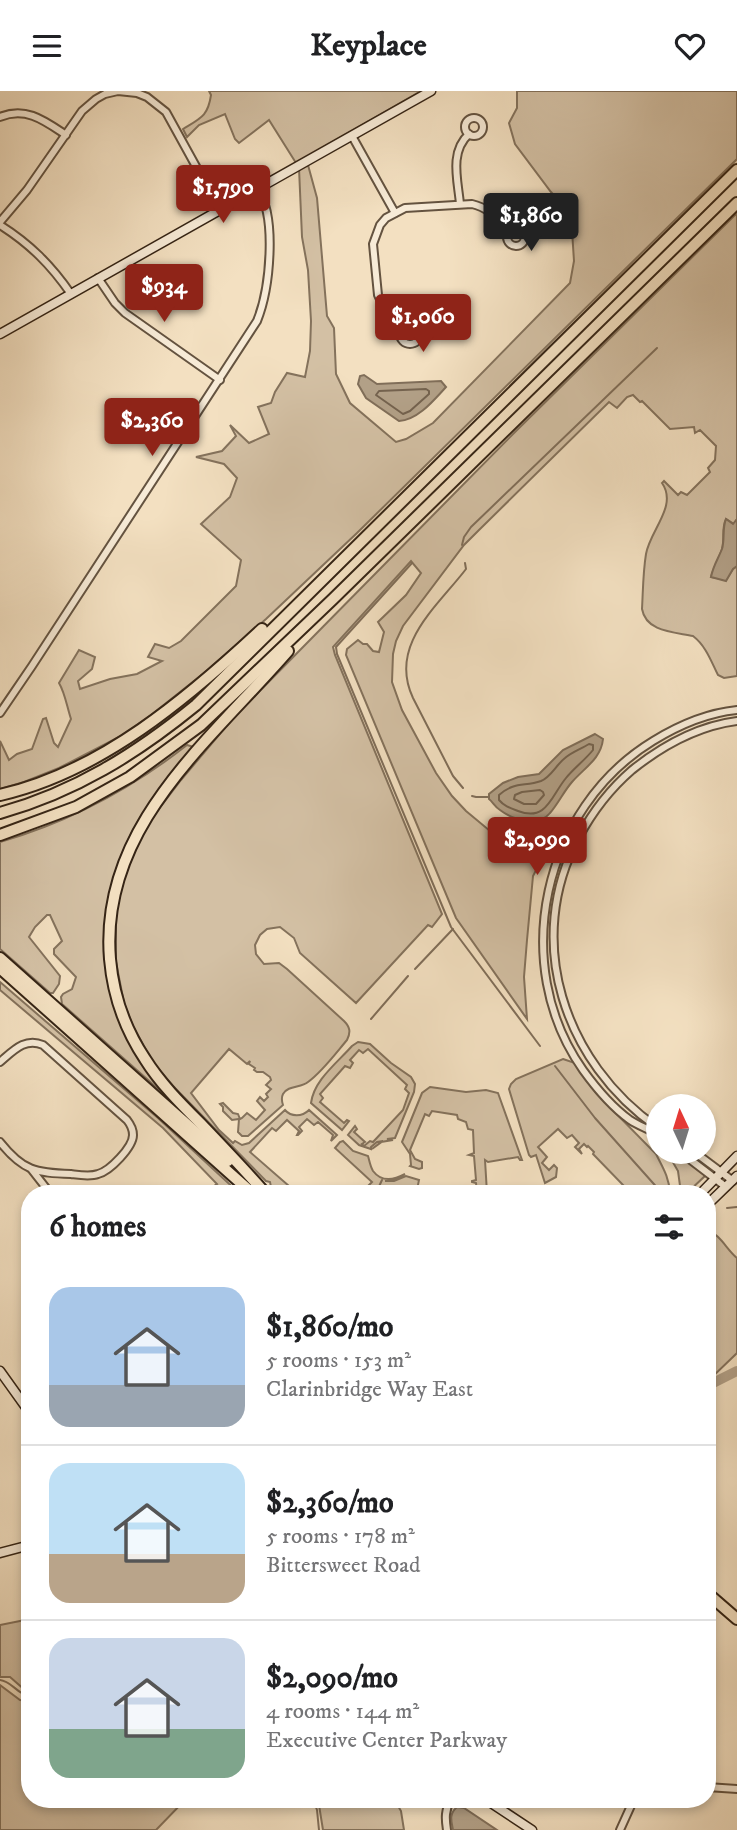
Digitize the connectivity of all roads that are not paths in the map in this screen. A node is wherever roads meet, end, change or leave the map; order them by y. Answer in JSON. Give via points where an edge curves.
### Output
{"nodes":[{"id":1,"x":431,"y":91,"type":"edge"},
{"id":2,"x":0,"y":117,"type":"edge"},
{"id":3,"x":469,"y":134,"type":"dead end"},
{"id":4,"x":66,"y":135,"type":"junction"},
{"id":5,"x":352,"y":136,"type":"junction"},
{"id":6,"x":737,"y":170,"type":"edge"},
{"id":7,"x":258,"y":189,"type":"junction"},
{"id":8,"x":737,"y":202,"type":"edge"},
{"id":9,"x":460,"y":204,"type":"junction"},
{"id":10,"x":220,"y":210,"type":"junction"},
{"id":11,"x":395,"y":213,"type":"junction"},
{"id":12,"x":0,"y":223,"type":"edge"},
{"id":13,"x":510,"y":230,"type":"dead end"},
{"id":14,"x":98,"y":278,"type":"junction"},
{"id":15,"x":71,"y":294,"type":"junction"},
{"id":16,"x":402,"y":328,"type":"dead end"},
{"id":17,"x":0,"y":334,"type":"edge"},
{"id":18,"x":220,"y":380,"type":"junction"},
{"id":19,"x":354,"y":548,"type":"junction"},
{"id":20,"x":333,"y":599,"type":"junction"},
{"id":21,"x":737,"y":709,"type":"edge"},
{"id":22,"x":0,"y":713,"type":"edge"},
{"id":23,"x":737,"y":721,"type":"edge"},
{"id":24,"x":0,"y":795,"type":"edge"},
{"id":25,"x":0,"y":813,"type":"edge"},
{"id":26,"x":0,"y":835,"type":"edge"},
{"id":27,"x":0,"y":958,"type":"edge"},
{"id":28,"x":0,"y":968,"type":"edge"},
{"id":29,"x":0,"y":974,"type":"edge"},
{"id":30,"x":51,"y":1014,"type":"junction"},
{"id":31,"x":0,"y":1062,"type":"edge"},
{"id":32,"x":646,"y":1119,"type":"edge"},
{"id":33,"x":646,"y":1128,"type":"edge"},
{"id":34,"x":0,"y":1142,"type":"edge"},
{"id":35,"x":737,"y":1156,"type":"edge"},
{"id":36,"x":701,"y":1164,"type":"edge"},
{"id":37,"x":707,"y":1164,"type":"edge"},
{"id":38,"x":31,"y":1169,"type":"junction"},
{"id":39,"x":719,"y":1175,"type":"junction"},
{"id":40,"x":732,"y":1181,"type":"edge"},
{"id":41,"x":44,"y":1185,"type":"edge"},
{"id":42,"x":241,"y":1185,"type":"edge"},
{"id":43,"x":256,"y":1185,"type":"edge"},
{"id":44,"x":258,"y":1185,"type":"edge"},
{"id":45,"x":709,"y":1185,"type":"edge"},
{"id":46,"x":716,"y":1196,"type":"edge"},
{"id":47,"x":0,"y":1371,"type":"edge"},
{"id":48,"x":21,"y":1400,"type":"edge"},
{"id":49,"x":21,"y":1547,"type":"edge"},
{"id":50,"x":0,"y":1553,"type":"edge"},
{"id":51,"x":716,"y":1601,"type":"edge"},
{"id":52,"x":716,"y":1610,"type":"edge"},
{"id":53,"x":737,"y":1619,"type":"edge"},
{"id":54,"x":737,"y":1629,"type":"edge"},
{"id":55,"x":716,"y":1788,"type":"edge"},
{"id":56,"x":737,"y":1789,"type":"edge"},
{"id":57,"x":446,"y":1808,"type":"edge"},
{"id":58,"x":499,"y":1808,"type":"edge"},
{"id":59,"x":630,"y":1808,"type":"edge"},
{"id":60,"x":447,"y":1830,"type":"edge"},
{"id":61,"x":532,"y":1830,"type":"edge"},
{"id":62,"x":620,"y":1830,"type":"edge"}],
"edges":[{"from":1,"to":5,"type":"street"},
{"from":2,"to":4,"type":"street","via":[[33,115]]},
{"from":3,"to":9,"type":"street","via":[[459,145],[456,159]]},
{"from":4,"to":10,"type":"street","via":[[88,104],[105,94],[127,91],[147,97],[160,105],[173,123]]},
{"from":4,"to":12,"type":"street"},
{"from":5,"to":7,"type":"street"},
{"from":5,"to":11,"type":"street"},
{"from":6,"to":19,"type":"highway"},
{"from":7,"to":10,"type":"street"},
{"from":7,"to":18,"type":"street","via":[[268,234],[265,298],[252,332]]},
{"from":8,"to":20,"type":"highway"},
{"from":9,"to":11,"type":"street","via":[[405,208]]},
{"from":9,"to":13,"type":"street","via":[[491,211]]},
{"from":10,"to":14,"type":"street"},
{"from":11,"to":16,"type":"street","via":[[376,234],[375,277],[381,303]]},
{"from":12,"to":15,"type":"street","via":[[39,253]]},
{"from":14,"to":15,"type":"street"},
{"from":14,"to":18,"type":"street","via":[[125,313]]},
{"from":15,"to":17,"type":"street"},
{"from":18,"to":22,"type":"street"},
{"from":19,"to":24,"type":"highway","via":[[243,647],[136,733],[71,770]]},
{"from":19,"to":25,"type":"highway","via":[[162,733],[65,791]]},
{"from":20,"to":26,"type":"highway","via":[[201,725],[130,777],[76,807]]},
{"from":20,"to":44,"type":"highway","via":[[209,736],[149,814],[123,863],[110,917],[115,987],[142,1055]]},
{"from":21,"to":33,"type":"street","via":[[666,733],[618,767],[580,811],[553,869],[546,899],[543,957],[556,1018],[587,1076],[618,1110]]},
{"from":23,"to":32,"type":"street","via":[[672,743],[648,757],[608,793],[575,846],[557,901],[555,956],[567,1014],[591,1062]]},
{"from":27,"to":43,"type":"highway"},
{"from":28,"to":30,"type":"highway"},
{"from":29,"to":30,"type":"highway"},
{"from":30,"to":42,"type":"highway"},
{"from":31,"to":38,"type":"street","via":[[27,1042],[43,1045],[133,1130],[130,1145],[98,1174]]},
{"from":34,"to":38,"type":"street"},
{"from":35,"to":39,"type":"street"},
{"from":36,"to":39,"type":"street"},
{"from":37,"to":39,"type":"street"},
{"from":38,"to":41,"type":"street"},
{"from":39,"to":40,"type":"street"},
{"from":39,"to":45,"type":"street"},
{"from":40,"to":46,"type":"street"},
{"from":47,"to":48,"type":"street"},
{"from":49,"to":50,"type":"street"},
{"from":51,"to":53,"type":"highway"},
{"from":52,"to":54,"type":"highway"},
{"from":55,"to":56,"type":"street"},
{"from":57,"to":60,"type":"street"},
{"from":58,"to":61,"type":"street"},
{"from":59,"to":62,"type":"street"}]}
